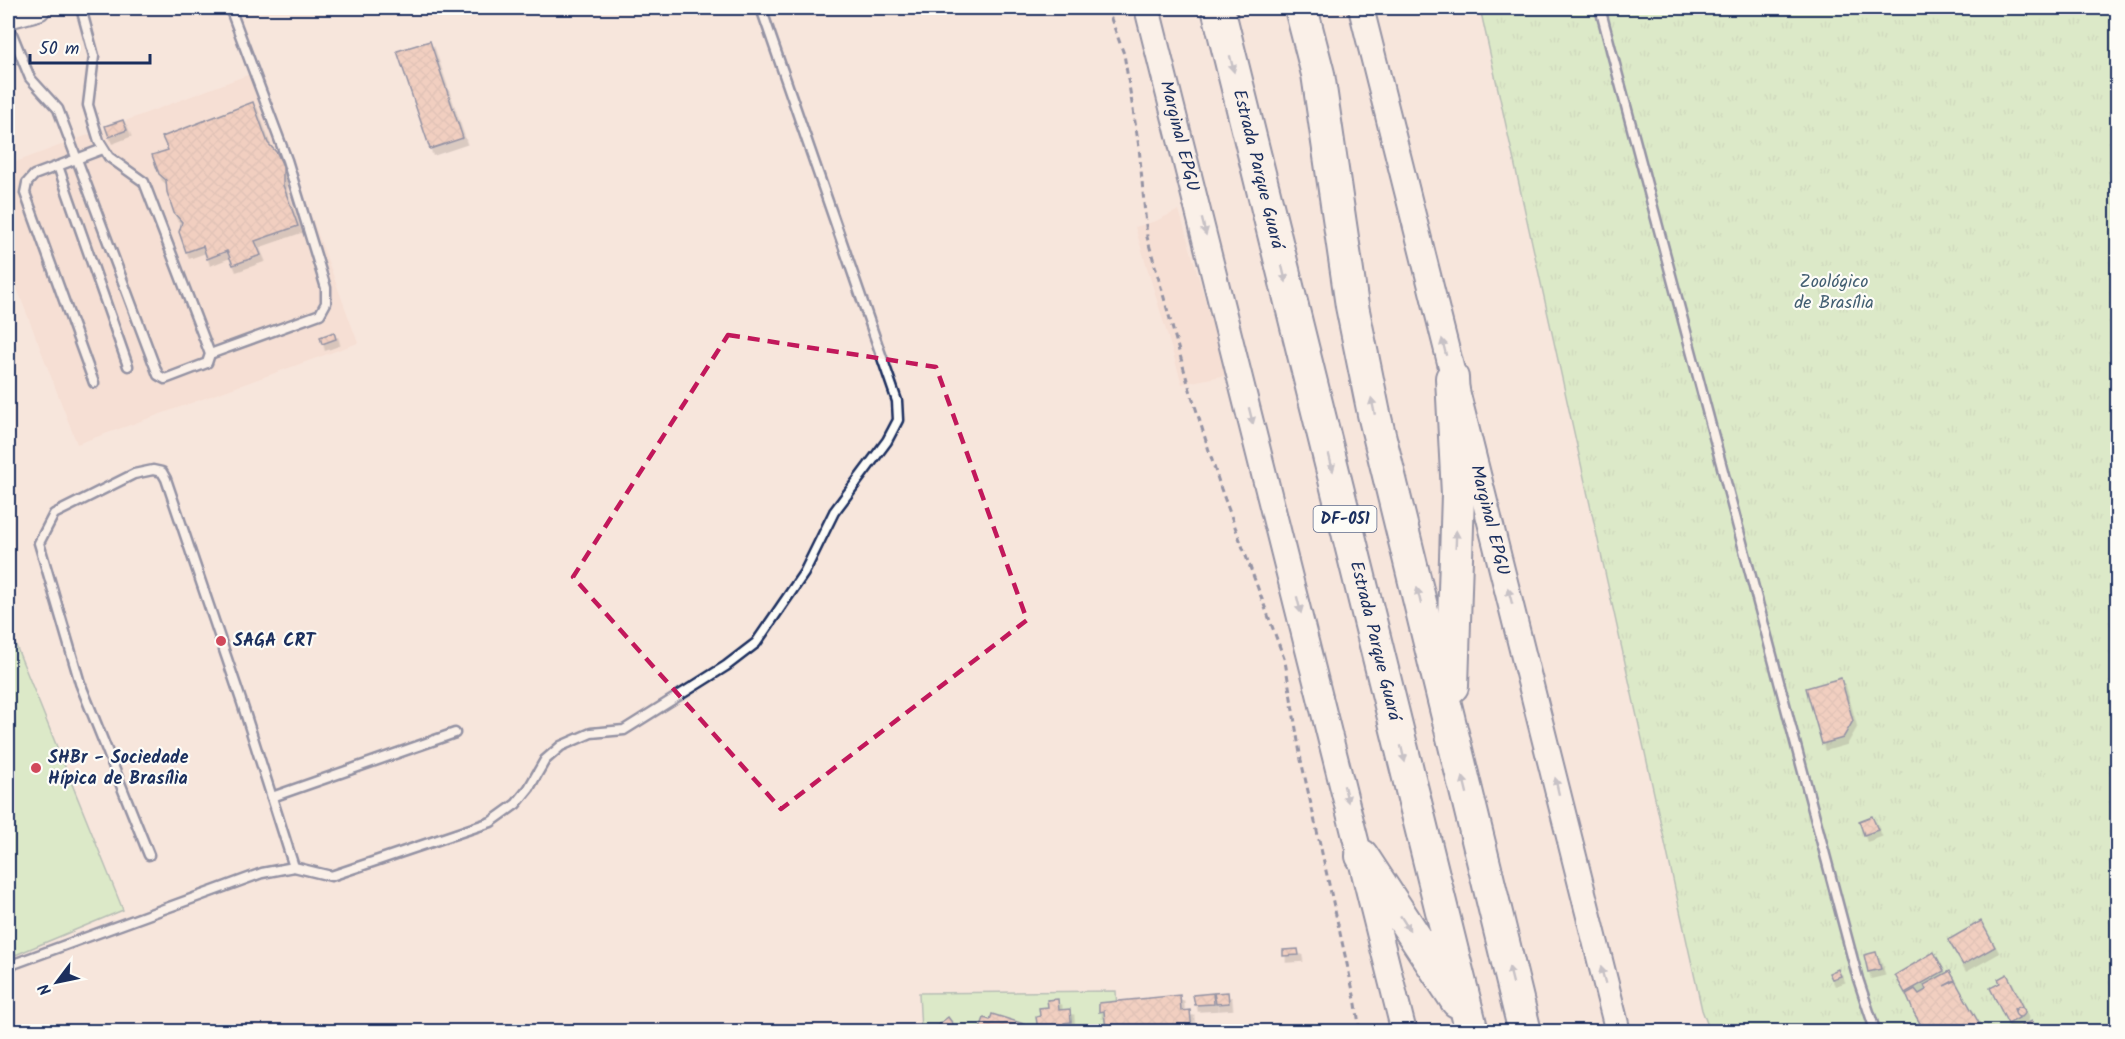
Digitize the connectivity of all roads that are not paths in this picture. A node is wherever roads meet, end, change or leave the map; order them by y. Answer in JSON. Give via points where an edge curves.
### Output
{"nodes":[{"id":1,"x":38,"y":8,"type":"edge"},
{"id":2,"x":81,"y":8,"type":"edge"},
{"id":3,"x":230,"y":8,"type":"edge"},
{"id":4,"x":761,"y":8,"type":"edge"},
{"id":5,"x":1147,"y":8,"type":"edge"},
{"id":6,"x":1218,"y":8,"type":"edge"},
{"id":7,"x":1300,"y":8,"type":"edge"},
{"id":8,"x":1361,"y":8,"type":"edge"},
{"id":9,"x":1602,"y":10,"type":"edge"},
{"id":10,"x":8,"y":16,"type":"edge"},
{"id":11,"x":8,"y":24,"type":"edge"},
{"id":12,"x":103,"y":149,"type":"junction"},
{"id":13,"x":77,"y":159,"type":"junction"},
{"id":14,"x":58,"y":166,"type":"junction"},
{"id":15,"x":210,"y":354,"type":"junction"},
{"id":16,"x":128,"y":366,"type":"dead end"},
{"id":17,"x":1452,"y":378,"type":"junction"},
{"id":18,"x":94,"y":382,"type":"dead end"},
{"id":19,"x":1450,"y":723,"type":"junction"},
{"id":20,"x":455,"y":733,"type":"dead end"},
{"id":21,"x":272,"y":797,"type":"junction"},
{"id":22,"x":149,"y":855,"type":"dead end"},
{"id":23,"x":1362,"y":856,"type":"junction"},
{"id":24,"x":294,"y":867,"type":"junction"},
{"id":25,"x":8,"y":966,"type":"edge"},
{"id":26,"x":1470,"y":1025,"type":"edge"},
{"id":27,"x":1875,"y":1030,"type":"dead end"},
{"id":28,"x":1404,"y":1032,"type":"edge"},
{"id":29,"x":1525,"y":1032,"type":"edge"},
{"id":30,"x":1618,"y":1032,"type":"edge"}],
"edges":[{"from":1,"to":10,"type":"street"},
{"from":2,"to":12,"type":"lane","via":[[94,56],[88,105]]},
{"from":3,"to":15,"type":"lane","via":[[287,160],[326,288],[326,303],[320,314]]},
{"from":4,"to":24,"type":"lane","via":[[897,401],[898,420],[887,441],[834,512],[804,573],[756,643],[707,680],[624,730],[591,734],[561,746],[545,760],[516,804],[491,822],[338,875]]},
{"from":5,"to":23,"type":"street","name":"Marginal EPGU","one_way":true},
{"from":6,"to":26,"type":"highway","name":"Estrada Parque Guará","number":"DF-051","one_way":true},
{"from":19,"to":7,"type":"highway","number":"DF-051","one_way":true,"via":[[1374,414],[1352,306],[1318,74]]},
{"from":17,"to":8,"type":"street","name":"Marginal EPGU","one_way":true},
{"from":9,"to":27,"type":"lane","via":[[1858,979]]},
{"from":11,"to":13,"type":"lane","via":[[30,78],[58,109]]},
{"from":12,"to":13,"type":"lane"},
{"from":12,"to":15,"type":"lane","via":[[144,182]]},
{"from":13,"to":14,"type":"lane"},
{"from":13,"to":15,"type":"lane","via":[[158,375],[165,379],[207,363]]},
{"from":14,"to":16,"type":"lane"},
{"from":14,"to":18,"type":"lane","via":[[34,175],[25,193]]},
{"from":19,"to":17,"type":"highway","one_way":true,"via":[[1458,494]]},
{"from":30,"to":17,"type":"street","name":"Marginal EPGU","one_way":true},
{"from":29,"to":19,"type":"highway","number":"DF-051","one_way":true},
{"from":20,"to":21,"type":"lane"},
{"from":21,"to":22,"type":"lane","via":[[166,479],[162,472],[153,470],[134,474],[54,513],[39,543],[80,684]]},
{"from":21,"to":24,"type":"lane"},
{"from":23,"to":26,"type":"highway","one_way":true},
{"from":23,"to":28,"type":"street","name":"Marginal EPGU"},
{"from":24,"to":25,"type":"lane","via":[[262,873]]}]}
